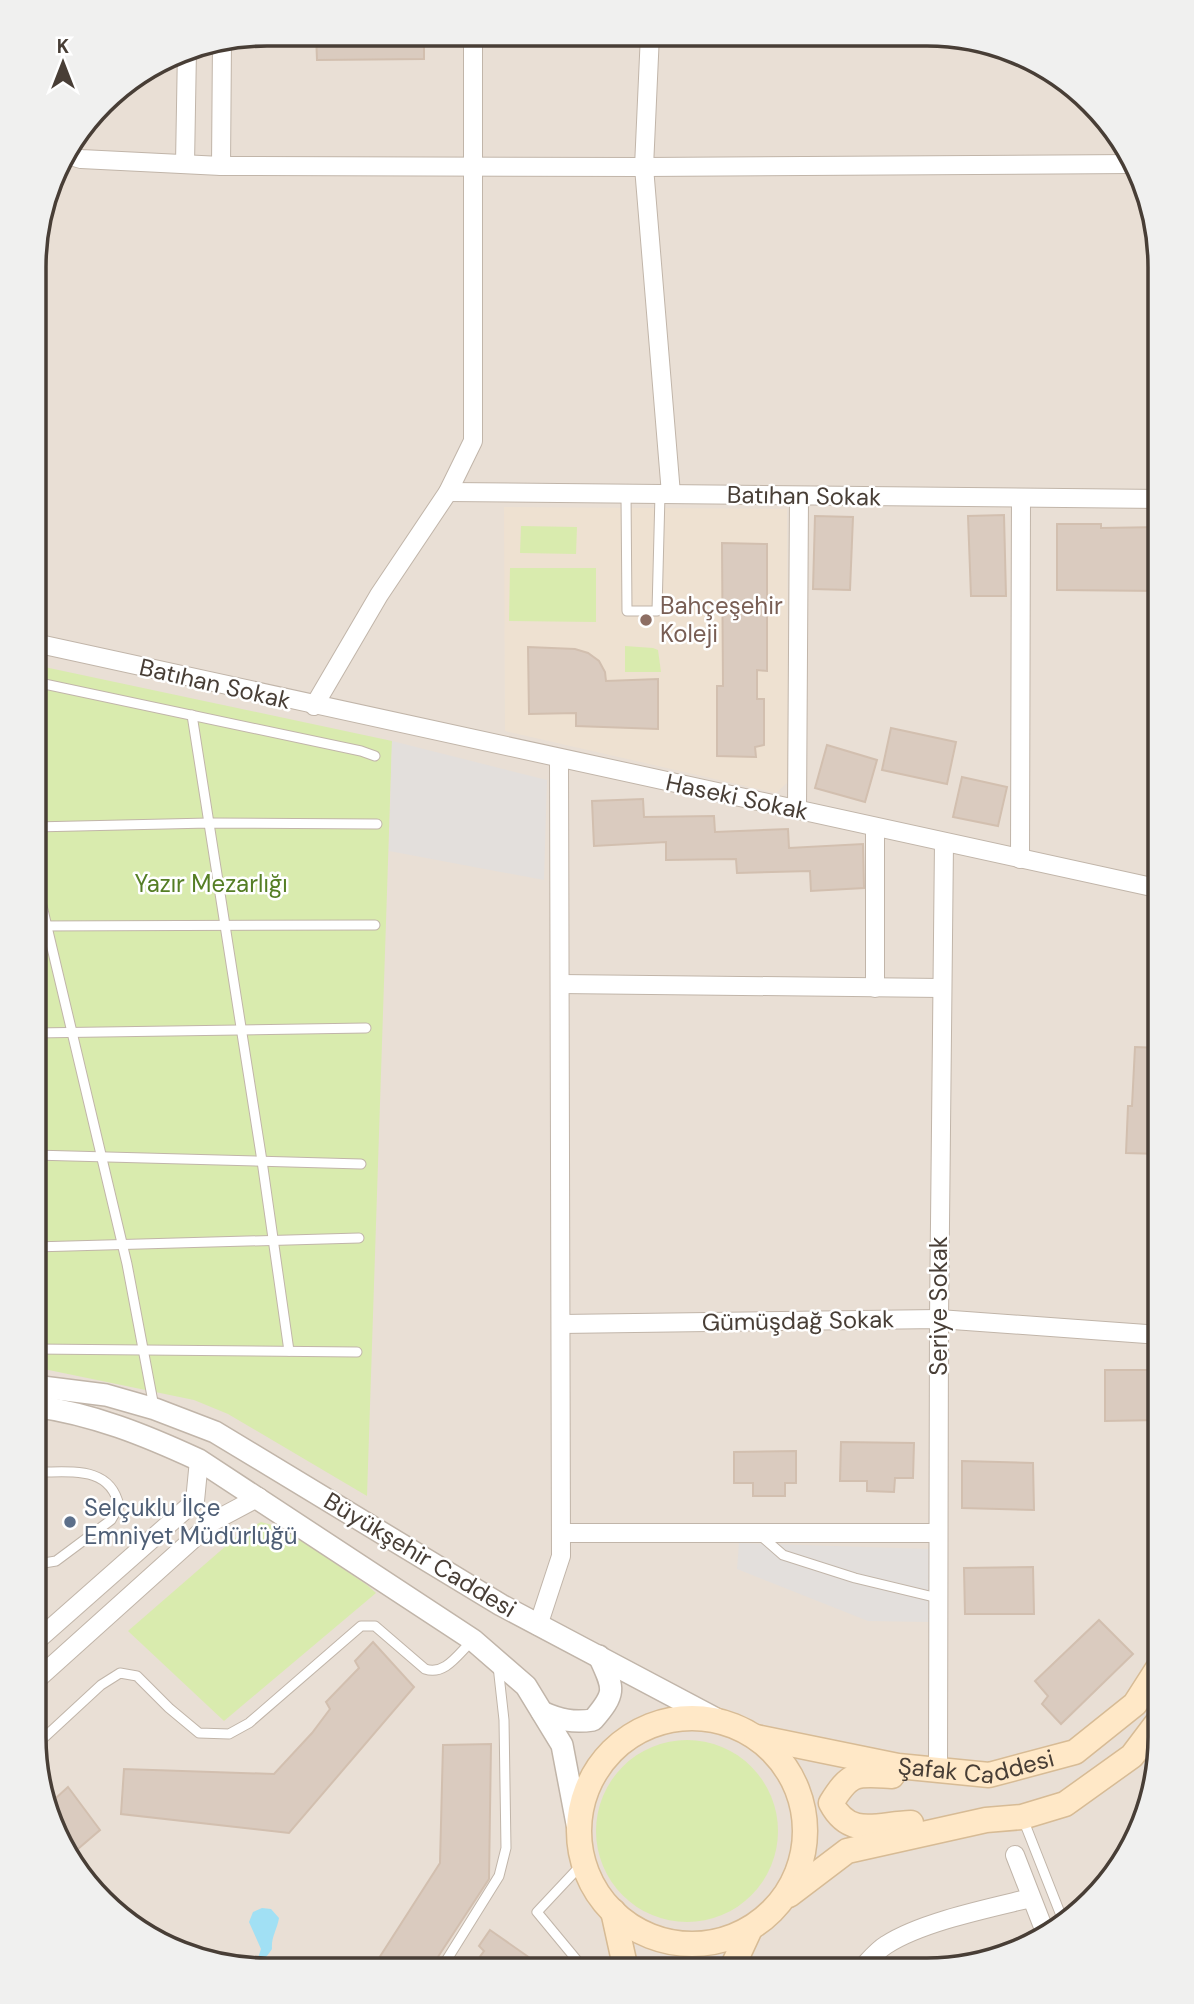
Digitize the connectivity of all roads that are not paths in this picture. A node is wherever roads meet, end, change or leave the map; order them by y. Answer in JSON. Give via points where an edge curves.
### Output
{"nodes":[{"id":1,"x":473,"y":46,"type":"edge"},
{"id":2,"x":650,"y":46,"type":"edge"},
{"id":3,"x":222,"y":50,"type":"edge"},
{"id":4,"x":187,"y":60,"type":"edge"},
{"id":5,"x":75,"y":157,"type":"edge"},
{"id":6,"x":185,"y":164,"type":"junction"},
{"id":7,"x":1123,"y":164,"type":"edge"},
{"id":8,"x":221,"y":166,"type":"junction"},
{"id":9,"x":473,"y":167,"type":"junction"},
{"id":10,"x":645,"y":167,"type":"junction"},
{"id":11,"x":448,"y":492,"type":"junction"},
{"id":12,"x":626,"y":494,"type":"junction"},
{"id":13,"x":665,"y":494,"type":"junction"},
{"id":14,"x":800,"y":496,"type":"junction"},
{"id":15,"x":1021,"y":498,"type":"junction"},
{"id":16,"x":1149,"y":499,"type":"edge"},
{"id":17,"x":46,"y":645,"type":"edge"},
{"id":18,"x":46,"y":684,"type":"edge"},
{"id":19,"x":314,"y":706,"type":"junction"},
{"id":20,"x":192,"y":715,"type":"junction"},
{"id":21,"x":376,"y":756,"type":"dead end"},
{"id":22,"x":559,"y":759,"type":"junction"},
{"id":23,"x":797,"y":810,"type":"junction"},
{"id":24,"x":209,"y":823,"type":"junction"},
{"id":25,"x":377,"y":824,"type":"dead end"},
{"id":26,"x":46,"y":827,"type":"edge"},
{"id":27,"x":875,"y":827,"type":"junction"},
{"id":28,"x":944,"y":842,"type":"junction"},
{"id":29,"x":1020,"y":859,"type":"junction"},
{"id":30,"x":1149,"y":886,"type":"edge"},
{"id":31,"x":46,"y":922,"type":"edge"},
{"id":32,"x":376,"y":925,"type":"dead end"},
{"id":33,"x":47,"y":926,"type":"junction"},
{"id":34,"x":225,"y":926,"type":"junction"},
{"id":35,"x":560,"y":984,"type":"junction"},
{"id":36,"x":875,"y":988,"type":"junction"},
{"id":37,"x":942,"y":988,"type":"junction"},
{"id":38,"x":366,"y":1028,"type":"dead end"},
{"id":39,"x":240,"y":1030,"type":"junction"},
{"id":40,"x":72,"y":1033,"type":"junction"},
{"id":41,"x":46,"y":1034,"type":"edge"},
{"id":42,"x":46,"y":1154,"type":"edge"},
{"id":43,"x":101,"y":1156,"type":"junction"},
{"id":44,"x":262,"y":1161,"type":"junction"},
{"id":45,"x":361,"y":1164,"type":"dead end"},
{"id":46,"x":359,"y":1238,"type":"dead end"},
{"id":47,"x":274,"y":1241,"type":"junction"},
{"id":48,"x":122,"y":1245,"type":"junction"},
{"id":49,"x":46,"y":1247,"type":"edge"},
{"id":50,"x":939,"y":1319,"type":"junction"},
{"id":51,"x":561,"y":1324,"type":"junction"},
{"id":52,"x":1148,"y":1334,"type":"edge"},
{"id":53,"x":46,"y":1349,"type":"edge"},
{"id":54,"x":142,"y":1350,"type":"junction"},
{"id":55,"x":289,"y":1351,"type":"junction"},
{"id":56,"x":357,"y":1352,"type":"dead end"},
{"id":57,"x":46,"y":1388,"type":"edge"},
{"id":58,"x":46,"y":1408,"type":"edge"},
{"id":59,"x":155,"y":1409,"type":"junction"},
{"id":60,"x":199,"y":1460,"type":"junction"},
{"id":61,"x":46,"y":1473,"type":"edge"},
{"id":62,"x":259,"y":1497,"type":"junction"},
{"id":63,"x":195,"y":1501,"type":"junction"},
{"id":64,"x":212,"y":1522,"type":"junction"},
{"id":65,"x":561,"y":1534,"type":"junction"},
{"id":66,"x":759,"y":1534,"type":"junction"},
{"id":67,"x":939,"y":1534,"type":"junction"},
{"id":68,"x":46,"y":1563,"type":"edge"},
{"id":69,"x":938,"y":1598,"type":"junction"},
{"id":70,"x":538,"y":1626,"type":"junction"},
{"id":71,"x":46,"y":1633,"type":"edge"},
{"id":72,"x":473,"y":1640,"type":"junction"},
{"id":73,"x":599,"y":1656,"type":"junction"},
{"id":74,"x":497,"y":1661,"type":"junction"},
{"id":75,"x":46,"y":1671,"type":"edge"},
{"id":76,"x":1148,"y":1684,"type":"edge"},
{"id":77,"x":542,"y":1712,"type":"junction"},
{"id":78,"x":720,"y":1721,"type":"junction"},
{"id":79,"x":1148,"y":1735,"type":"edge"},
{"id":80,"x":46,"y":1736,"type":"edge"},
{"id":81,"x":756,"y":1737,"type":"junction"},
{"id":82,"x":938,"y":1771,"type":"junction"},
{"id":83,"x":1022,"y":1817,"type":"junction"},
{"id":84,"x":978,"y":1821,"type":"junction"},
{"id":85,"x":578,"y":1829,"type":"junction"},
{"id":86,"x":1015,"y":1855,"type":"dead end"},
{"id":87,"x":583,"y":1863,"type":"junction"},
{"id":88,"x":1031,"y":1898,"type":"junction"},
{"id":89,"x":780,"y":1902,"type":"junction"},
{"id":90,"x":612,"y":1911,"type":"junction"},
{"id":91,"x":1060,"y":1914,"type":"edge"},
{"id":92,"x":1043,"y":1926,"type":"edge"},
{"id":93,"x":750,"y":1929,"type":"junction"},
{"id":94,"x":448,"y":1958,"type":"edge"},
{"id":95,"x":575,"y":1958,"type":"edge"},
{"id":96,"x":623,"y":1958,"type":"edge"},
{"id":97,"x":737,"y":1958,"type":"edge"},
{"id":98,"x":872,"y":1958,"type":"edge"}],
"edges":[{"from":1,"to":9,"type":"street","name":"Batıhan Sokak"},
{"from":2,"to":10,"type":"street"},
{"from":3,"to":8,"type":"street"},
{"from":4,"to":6,"type":"street"},
{"from":5,"to":6,"type":"street"},
{"from":6,"to":8,"type":"street"},
{"from":7,"to":10,"type":"street"},
{"from":8,"to":9,"type":"street"},
{"from":9,"to":10,"type":"street"},
{"from":9,"to":11,"type":"street","name":"Batıhan Sokak","via":[[473,441]]},
{"from":10,"to":13,"type":"street"},
{"from":11,"to":12,"type":"street","name":"Batıhan Sokak"},
{"from":11,"to":19,"type":"street","name":"Batıhan Sokak","via":[[379,595]]},
{"from":12,"to":13,"type":"street","name":"Batıhan Sokak"},
{"from":12,"to":13,"type":"lane","via":[[627,611],[657,611]]},
{"from":13,"to":14,"type":"street","name":"Batıhan Sokak"},
{"from":14,"to":15,"type":"street","name":"Batıhan Sokak"},
{"from":14,"to":23,"type":"street"},
{"from":15,"to":16,"type":"street","name":"Batıhan Sokak"},
{"from":15,"to":29,"type":"street"},
{"from":17,"to":19,"type":"street","name":"Batıhan Sokak"},
{"from":18,"to":20,"type":"lane"},
{"from":19,"to":22,"type":"street","name":"Haseki Sokak"},
{"from":20,"to":21,"type":"lane"},
{"from":20,"to":24,"type":"lane"},
{"from":22,"to":23,"type":"street","name":"Haseki Sokak"},
{"from":22,"to":35,"type":"street"},
{"from":23,"to":27,"type":"street","name":"Haseki Sokak"},
{"from":24,"to":25,"type":"lane"},
{"from":24,"to":26,"type":"lane"},
{"from":24,"to":34,"type":"lane"},
{"from":27,"to":28,"type":"street","name":"Haseki Sokak"},
{"from":27,"to":36,"type":"street"},
{"from":28,"to":29,"type":"street","name":"Haseki Sokak"},
{"from":28,"to":37,"type":"street","name":"Seriye Sokak"},
{"from":29,"to":30,"type":"street","name":"Haseki Sokak"},
{"from":31,"to":33,"type":"lane"},
{"from":32,"to":34,"type":"lane"},
{"from":33,"to":34,"type":"lane"},
{"from":33,"to":40,"type":"lane"},
{"from":34,"to":39,"type":"lane"},
{"from":35,"to":36,"type":"street"},
{"from":35,"to":51,"type":"street"},
{"from":36,"to":37,"type":"street"},
{"from":37,"to":50,"type":"street","name":"Seriye Sokak"},
{"from":38,"to":39,"type":"lane"},
{"from":39,"to":40,"type":"lane"},
{"from":39,"to":44,"type":"lane"},
{"from":40,"to":41,"type":"lane"},
{"from":40,"to":43,"type":"lane"},
{"from":42,"to":43,"type":"lane"},
{"from":43,"to":44,"type":"lane"},
{"from":43,"to":48,"type":"lane"},
{"from":44,"to":45,"type":"lane"},
{"from":44,"to":47,"type":"lane"},
{"from":46,"to":47,"type":"lane"},
{"from":47,"to":48,"type":"lane"},
{"from":47,"to":55,"type":"lane"},
{"from":48,"to":49,"type":"lane"},
{"from":48,"to":54,"type":"lane"},
{"from":50,"to":51,"type":"street","name":"Gümüşdağ Sokak"},
{"from":50,"to":52,"type":"street","name":"Gümüşdağ Sokak"},
{"from":50,"to":67,"type":"street","name":"Seriye Sokak"},
{"from":51,"to":65,"type":"street"},
{"from":53,"to":54,"type":"lane"},
{"from":54,"to":55,"type":"lane"},
{"from":54,"to":59,"type":"lane"},
{"from":55,"to":56,"type":"lane"},
{"from":57,"to":59,"type":"street","name":"Büyükşehir Caddesi","via":[[106,1395]]},
{"from":58,"to":60,"type":"street","name":"Büyükşehir Caddesi","via":[[90,1416]]},
{"from":59,"to":70,"type":"street","name":"Büyükşehir Caddesi","via":[[215,1432]]},
{"from":60,"to":62,"type":"street","name":"Büyükşehir Caddesi"},
{"from":60,"to":63,"type":"street"},
{"from":61,"to":68,"type":"lane","via":[[96,1475],[116,1492],[119,1506],[111,1520],[56,1561]]},
{"from":62,"to":64,"type":"street"},
{"from":62,"to":72,"type":"street","name":"Büyükşehir Caddesi"},
{"from":63,"to":64,"type":"street"},
{"from":63,"to":71,"type":"street"},
{"from":64,"to":75,"type":"street"},
{"from":65,"to":66,"type":"street"},
{"from":65,"to":70,"type":"street","via":[[561,1556]]},
{"from":66,"to":67,"type":"street"},
{"from":66,"to":69,"type":"lane","via":[[783,1555]]},
{"from":67,"to":69,"type":"street","name":"Seriye Sokak"},
{"from":69,"to":82,"type":"street","name":"Seriye Sokak"},
{"from":70,"to":73,"type":"street","name":"Büyükşehir Caddesi"},
{"from":72,"to":74,"type":"street","name":"Büyükşehir Caddesi"},
{"from":72,"to":80,"type":"lane","via":[[435,1672],[425,1669],[375,1626],[361,1626],[249,1723],[229,1734],[200,1733],[137,1676],[120,1673]]},
{"from":73,"to":77,"type":"street","via":[[611,1681],[611,1697],[593,1720],[562,1721]]},
{"from":73,"to":78,"type":"street","name":"Büyükşehir Caddesi"},
{"from":74,"to":77,"type":"street","name":"Büyükşehir Caddesi","via":[[526,1686]]},
{"from":74,"to":94,"type":"lane","via":[[504,1720],[504,1862]]},
{"from":76,"to":82,"type":"main road","name":"Şafak Caddesi","via":[[1135,1704],[1075,1752],[989,1775]]},
{"from":77,"to":85,"type":"street","name":"Büyükşehir Caddesi","via":[[562,1745]]},
{"from":78,"to":81,"type":"main road"},
{"from":78,"to":85,"type":"main road","via":[[686,1717],[653,1724],[623,1741],[599,1765],[584,1796]]},
{"from":79,"to":83,"type":"main road","name":"Şafak Caddesi","via":[[1132,1756],[1065,1804]]},
{"from":81,"to":82,"type":"main road","name":"Şafak Caddesi"},
{"from":81,"to":89,"type":"main road","via":[[784,1763],[802,1798],[806,1837],[797,1875]]},
{"from":82,"to":84,"type":"main road","via":[[863,1774],[844,1782],[831,1803],[845,1823],[859,1828]]},
{"from":83,"to":84,"type":"main road","name":"Şafak Caddesi"},
{"from":83,"to":91,"type":"lane"},
{"from":84,"to":89,"type":"main road","name":"Şafak Caddesi","via":[[847,1851]]},
{"from":85,"to":87,"type":"main road"},
{"from":86,"to":88,"type":"street"},
{"from":87,"to":90,"type":"main road","via":[[597,1894]]},
{"from":87,"to":95,"type":"lane","via":[[537,1912]]},
{"from":88,"to":92,"type":"street"},
{"from":88,"to":98,"type":"street","via":[[913,1932]]},
{"from":89,"to":93,"type":"main road"},
{"from":90,"to":93,"type":"main road","via":[[650,1937],[684,1944],[718,1942]]},
{"from":90,"to":96,"type":"main road"},
{"from":93,"to":97,"type":"main road"}]}
